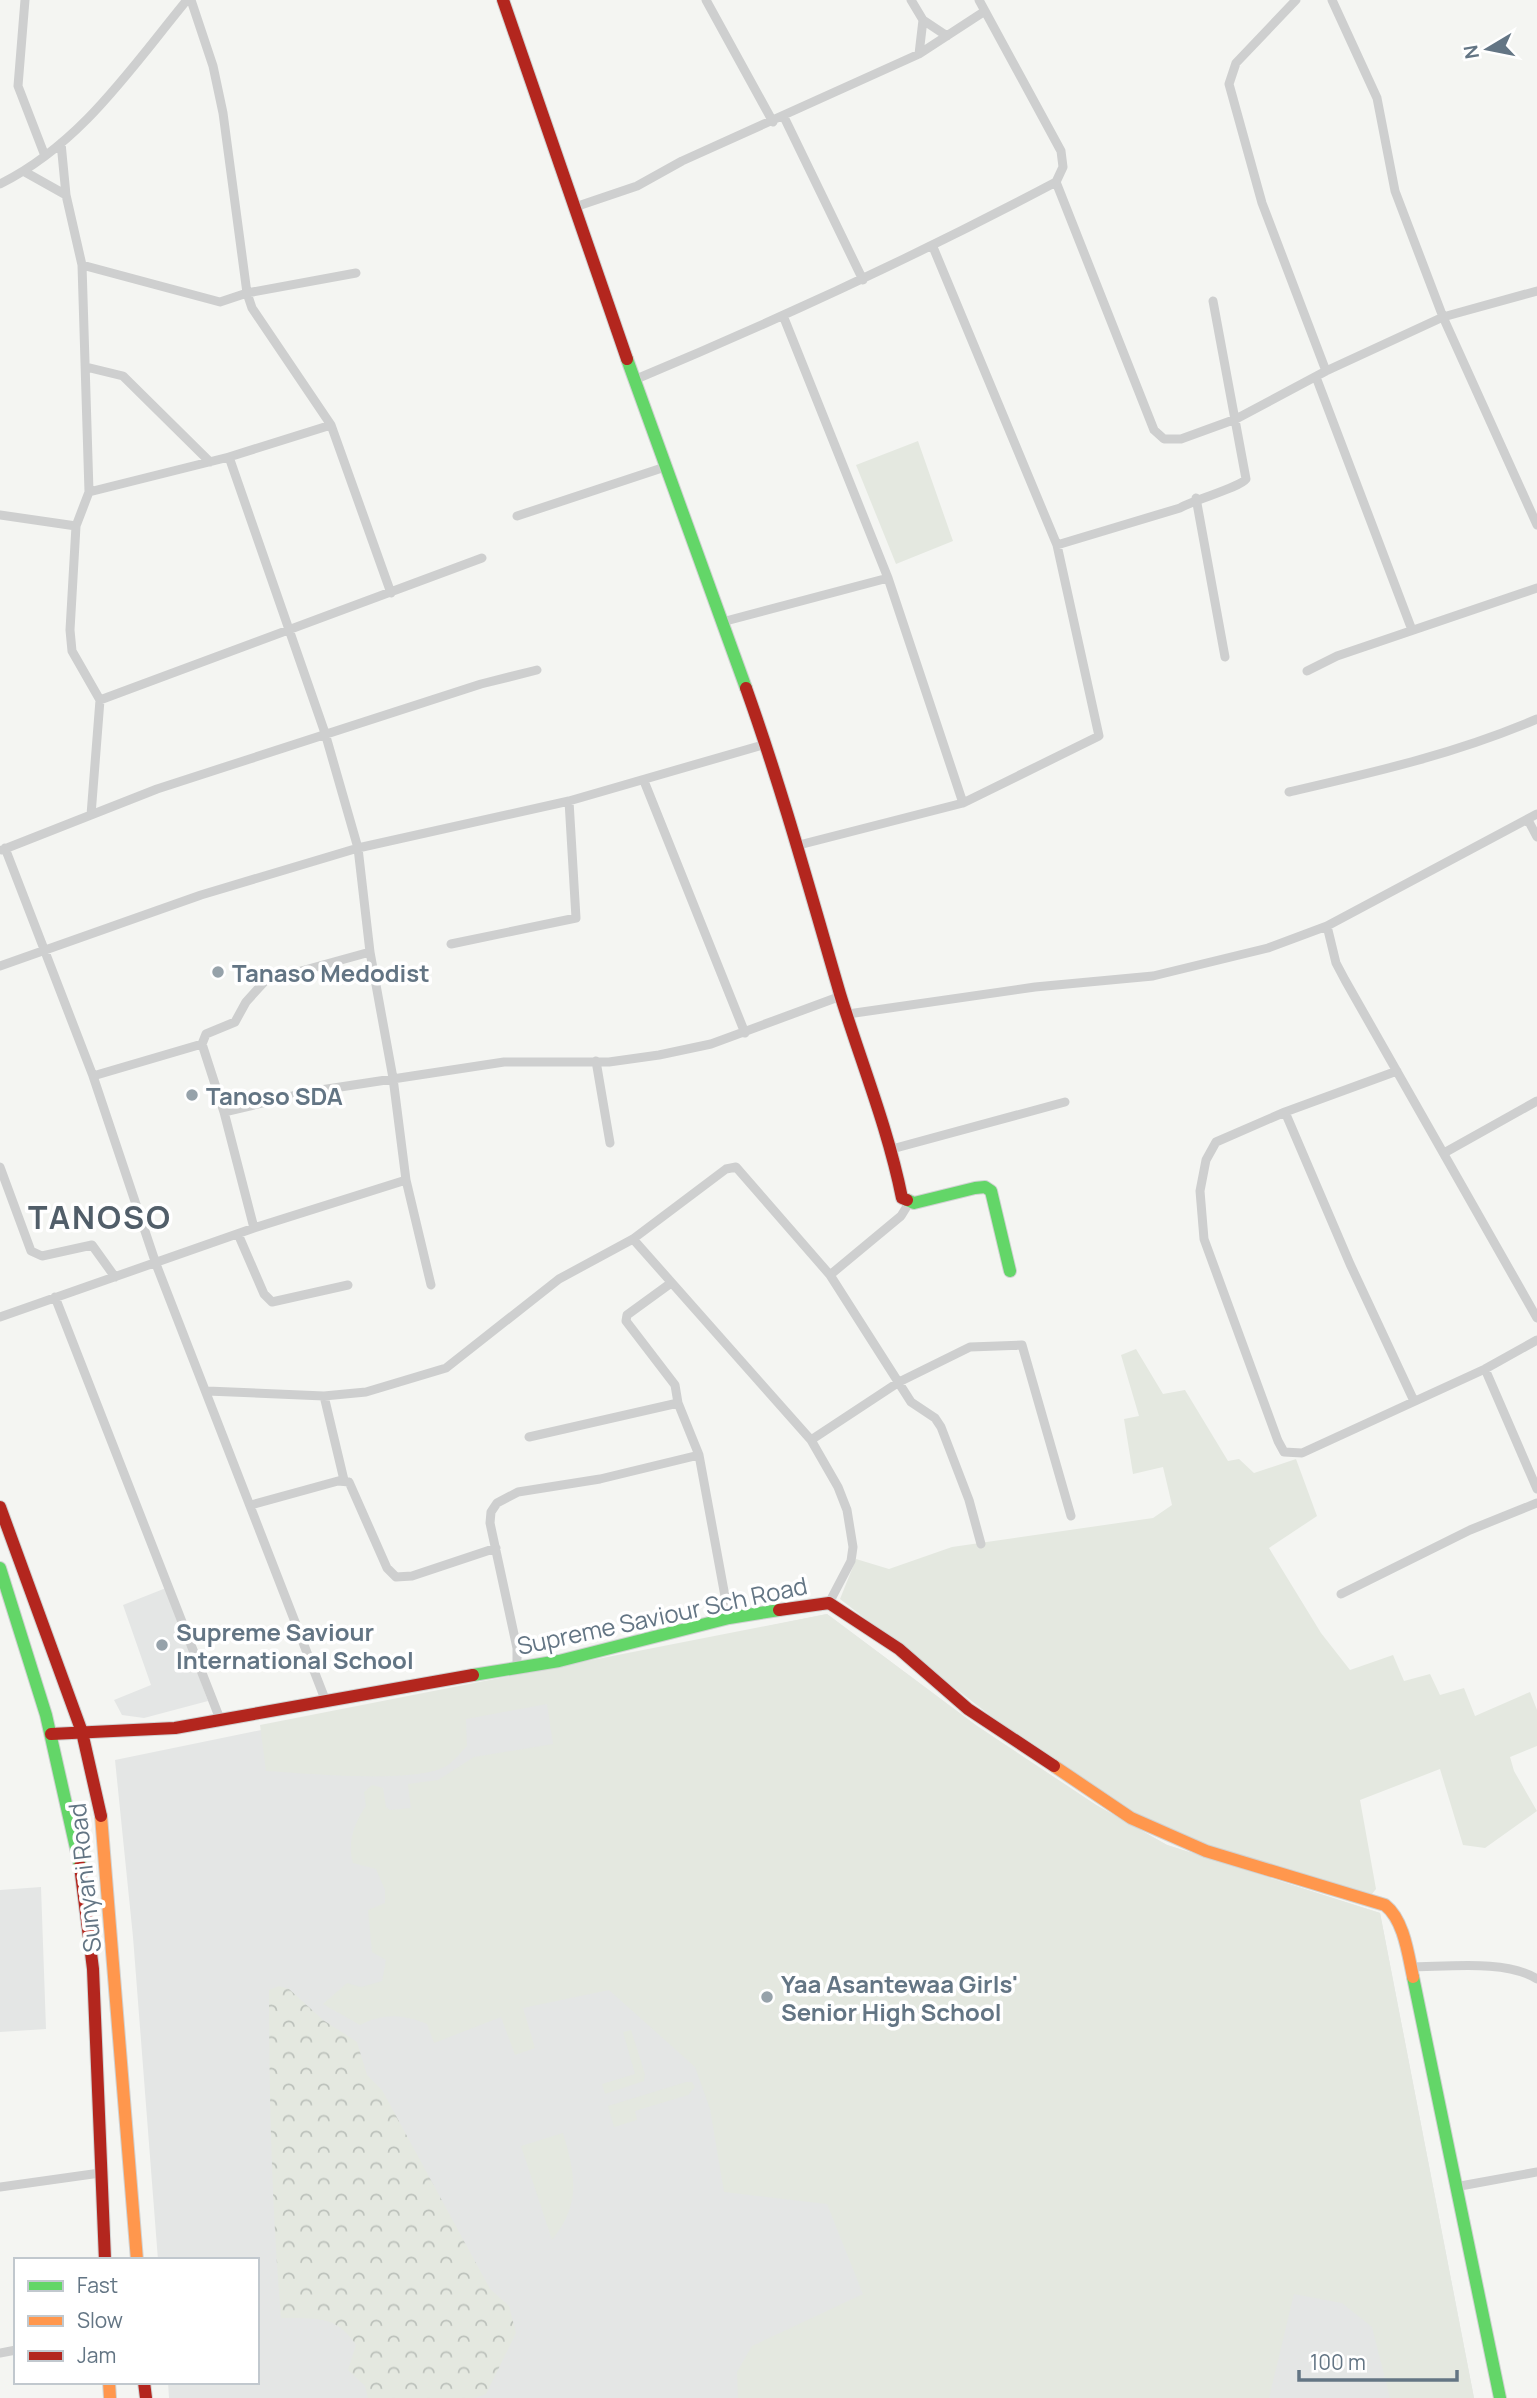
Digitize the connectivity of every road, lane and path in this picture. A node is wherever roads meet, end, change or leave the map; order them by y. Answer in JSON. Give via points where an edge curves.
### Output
{"nodes":[{"id":1,"x":25,"y":0,"type":"edge"},
{"id":2,"x":189,"y":0,"type":"edge"},
{"id":3,"x":503,"y":0,"type":"edge"},
{"id":4,"x":706,"y":0,"type":"edge"},
{"id":5,"x":911,"y":0,"type":"edge"},
{"id":6,"x":979,"y":0,"type":"edge"},
{"id":7,"x":1296,"y":0,"type":"edge"},
{"id":8,"x":1332,"y":0,"type":"edge"},
{"id":9,"x":985,"y":11,"type":"junction"},
{"id":10,"x":923,"y":20,"type":"junction"},
{"id":11,"x":947,"y":36,"type":"junction"},
{"id":12,"x":919,"y":54,"type":"junction"},
{"id":13,"x":784,"y":117,"type":"junction"},
{"id":14,"x":773,"y":122,"type":"junction"},
{"id":15,"x":61,"y":143,"type":"junction"},
{"id":16,"x":45,"y":156,"type":"junction"},
{"id":17,"x":24,"y":172,"type":"junction"},
{"id":18,"x":1056,"y":182,"type":"junction"},
{"id":19,"x":0,"y":184,"type":"edge"},
{"id":20,"x":66,"y":195,"type":"junction"},
{"id":21,"x":575,"y":207,"type":"junction"},
{"id":22,"x":933,"y":247,"type":"junction"},
{"id":23,"x":82,"y":265,"type":"junction"},
{"id":24,"x":356,"y":273,"type":"dead end"},
{"id":25,"x":863,"y":280,"type":"junction"},
{"id":26,"x":1537,"y":291,"type":"edge"},
{"id":27,"x":247,"y":293,"type":"junction"},
{"id":28,"x":1213,"y":301,"type":"dead end"},
{"id":29,"x":1443,"y":317,"type":"junction"},
{"id":30,"x":784,"y":318,"type":"junction"},
{"id":31,"x":86,"y":368,"type":"junction"},
{"id":32,"x":1326,"y":371,"type":"junction"},
{"id":33,"x":1316,"y":377,"type":"junction"},
{"id":34,"x":634,"y":380,"type":"junction"},
{"id":35,"x":1236,"y":419,"type":"junction"},
{"id":36,"x":331,"y":425,"type":"junction"},
{"id":37,"x":229,"y":457,"type":"junction"},
{"id":38,"x":210,"y":462,"type":"junction"},
{"id":39,"x":665,"y":467,"type":"junction"},
{"id":40,"x":89,"y":492,"type":"junction"},
{"id":41,"x":1196,"y":498,"type":"junction"},
{"id":42,"x":517,"y":516,"type":"dead end"},
{"id":43,"x":1,"y":517,"type":"edge"},
{"id":44,"x":1537,"y":525,"type":"edge"},
{"id":45,"x":76,"y":526,"type":"junction"},
{"id":46,"x":1056,"y":545,"type":"junction"},
{"id":47,"x":482,"y":558,"type":"dead end"},
{"id":48,"x":888,"y":578,"type":"junction"},
{"id":49,"x":1537,"y":588,"type":"edge"},
{"id":50,"x":391,"y":593,"type":"junction"},
{"id":51,"x":722,"y":622,"type":"junction"},
{"id":52,"x":1412,"y":630,"type":"junction"},
{"id":53,"x":288,"y":632,"type":"junction"},
{"id":54,"x":1226,"y":657,"type":"dead end"},
{"id":55,"x":537,"y":670,"type":"dead end"},
{"id":56,"x":1307,"y":671,"type":"dead end"},
{"id":57,"x":100,"y":700,"type":"junction"},
{"id":58,"x":1537,"y":719,"type":"edge"},
{"id":59,"x":325,"y":733,"type":"junction"},
{"id":60,"x":766,"y":744,"type":"junction"},
{"id":61,"x":644,"y":781,"type":"junction"},
{"id":62,"x":1289,"y":792,"type":"dead end"},
{"id":63,"x":569,"y":801,"type":"junction"},
{"id":64,"x":963,"y":803,"type":"junction"},
{"id":65,"x":1537,"y":814,"type":"edge"},
{"id":66,"x":91,"y":815,"type":"junction"},
{"id":67,"x":1528,"y":820,"type":"junction"},
{"id":68,"x":1537,"y":837,"type":"edge"},
{"id":69,"x":799,"y":845,"type":"junction"},
{"id":70,"x":358,"y":848,"type":"junction"},
{"id":71,"x":3,"y":849,"type":"edge"},
{"id":72,"x":1327,"y":926,"type":"junction"},
{"id":73,"x":450,"y":944,"type":"dead end"},
{"id":74,"x":43,"y":948,"type":"junction"},
{"id":75,"x":370,"y":952,"type":"junction"},
{"id":76,"x":0,"y":966,"type":"edge"},
{"id":77,"x":841,"y":996,"type":"junction"},
{"id":78,"x":848,"y":1014,"type":"junction"},
{"id":79,"x":745,"y":1032,"type":"junction"},
{"id":80,"x":202,"y":1044,"type":"junction"},
{"id":81,"x":596,"y":1061,"type":"junction"},
{"id":82,"x":1397,"y":1071,"type":"junction"},
{"id":83,"x":93,"y":1076,"type":"junction"},
{"id":84,"x":393,"y":1078,"type":"junction"},
{"id":85,"x":1537,"y":1101,"type":"edge"},
{"id":86,"x":1065,"y":1102,"type":"dead end"},
{"id":87,"x":224,"y":1112,"type":"junction"},
{"id":88,"x":1285,"y":1112,"type":"junction"},
{"id":89,"x":610,"y":1143,"type":"dead end"},
{"id":90,"x":892,"y":1149,"type":"junction"},
{"id":91,"x":1444,"y":1153,"type":"junction"},
{"id":92,"x":0,"y":1167,"type":"edge"},
{"id":93,"x":406,"y":1180,"type":"junction"},
{"id":94,"x":909,"y":1205,"type":"junction"},
{"id":95,"x":254,"y":1228,"type":"junction"},
{"id":96,"x":238,"y":1234,"type":"junction"},
{"id":97,"x":633,"y":1239,"type":"junction"},
{"id":98,"x":156,"y":1264,"type":"junction"},
{"id":99,"x":1010,"y":1271,"type":"dead end"},
{"id":100,"x":831,"y":1275,"type":"junction"},
{"id":101,"x":115,"y":1277,"type":"junction"},
{"id":102,"x":671,"y":1283,"type":"junction"},
{"id":103,"x":348,"y":1285,"type":"dead end"},
{"id":104,"x":431,"y":1285,"type":"dead end"},
{"id":105,"x":55,"y":1297,"type":"junction"},
{"id":106,"x":0,"y":1317,"type":"edge"},
{"id":107,"x":1537,"y":1318,"type":"edge"},
{"id":108,"x":1537,"y":1340,"type":"edge"},
{"id":109,"x":1485,"y":1368,"type":"junction"},
{"id":110,"x":899,"y":1382,"type":"junction"},
{"id":111,"x":207,"y":1391,"type":"junction"},
{"id":112,"x":324,"y":1396,"type":"junction"},
{"id":113,"x":1414,"y":1401,"type":"junction"},
{"id":114,"x":678,"y":1403,"type":"junction"},
{"id":115,"x":529,"y":1437,"type":"dead end"},
{"id":116,"x":811,"y":1440,"type":"junction"},
{"id":117,"x":699,"y":1455,"type":"junction"},
{"id":118,"x":344,"y":1480,"type":"junction"},
{"id":119,"x":1537,"y":1489,"type":"edge"},
{"id":120,"x":1537,"y":1503,"type":"edge"},
{"id":121,"x":251,"y":1505,"type":"junction"},
{"id":122,"x":0,"y":1507,"type":"edge"},
{"id":123,"x":1071,"y":1516,"type":"dead end"},
{"id":124,"x":981,"y":1544,"type":"dead end"},
{"id":125,"x":496,"y":1548,"type":"junction"},
{"id":126,"x":0,"y":1568,"type":"edge"},
{"id":127,"x":1341,"y":1594,"type":"dead end"},
{"id":128,"x":829,"y":1602,"type":"junction"},
{"id":129,"x":729,"y":1618,"type":"junction"},
{"id":130,"x":517,"y":1667,"type":"junction"},
{"id":131,"x":325,"y":1699,"type":"junction"},
{"id":132,"x":220,"y":1719,"type":"junction"},
{"id":133,"x":82,"y":1732,"type":"junction"},
{"id":134,"x":51,"y":1734,"type":"junction"},
{"id":135,"x":1409,"y":1967,"type":"junction"},
{"id":136,"x":1537,"y":1979,"type":"edge"},
{"id":137,"x":1537,"y":2172,"type":"edge"},
{"id":138,"x":100,"y":2173,"type":"junction"},
{"id":139,"x":0,"y":2187,"type":"edge"},
{"id":140,"x":1455,"y":2187,"type":"junction"},
{"id":141,"x":104,"y":2258,"type":"edge"},
{"id":142,"x":137,"y":2258,"type":"edge"},
{"id":143,"x":1500,"y":2398,"type":"edge"}],
"edges":[{"from":1,"to":16,"type":"street","via":[[18,86]]},
{"from":2,"to":15,"type":"street","via":[[96,112]]},
{"from":2,"to":27,"type":"street","via":[[213,66],[223,113]]},
{"from":3,"to":21,"type":"street"},
{"from":4,"to":14,"type":"street"},
{"from":5,"to":10,"type":"street"},
{"from":6,"to":9,"type":"street"},
{"from":7,"to":32,"type":"street","via":[[1236,63],[1229,84],[1262,203]]},
{"from":8,"to":29,"type":"street","via":[[1377,98],[1395,191]]},
{"from":9,"to":11,"type":"street"},
{"from":9,"to":18,"type":"street","via":[[1061,151],[1063,167]]},
{"from":10,"to":11,"type":"street"},
{"from":10,"to":12,"type":"street"},
{"from":11,"to":12,"type":"street"},
{"from":12,"to":13,"type":"street"},
{"from":13,"to":14,"type":"street"},
{"from":13,"to":25,"type":"street"},
{"from":14,"to":21,"type":"street","via":[[637,186]]},
{"from":15,"to":16,"type":"street"},
{"from":15,"to":20,"type":"street"},
{"from":16,"to":17,"type":"street"},
{"from":17,"to":19,"type":"street"},
{"from":17,"to":20,"type":"street"},
{"from":18,"to":22,"type":"street"},
{"from":18,"to":35,"type":"street","via":[[1154,430],[1164,439],[1181,439]]},
{"from":20,"to":23,"type":"street"},
{"from":21,"to":34,"type":"street"},
{"from":22,"to":25,"type":"street"},
{"from":22,"to":46,"type":"street"},
{"from":23,"to":27,"type":"street","via":[[208,301]]},
{"from":23,"to":31,"type":"street"},
{"from":24,"to":27,"type":"street"},
{"from":25,"to":30,"type":"street"},
{"from":26,"to":29,"type":"street"},
{"from":27,"to":36,"type":"street"},
{"from":28,"to":35,"type":"street"},
{"from":29,"to":32,"type":"street"},
{"from":29,"to":44,"type":"street"},
{"from":30,"to":34,"type":"street"},
{"from":30,"to":48,"type":"street"},
{"from":31,"to":38,"type":"street","via":[[122,376]]},
{"from":31,"to":40,"type":"street"},
{"from":32,"to":33,"type":"street"},
{"from":33,"to":35,"type":"street"},
{"from":33,"to":52,"type":"street"},
{"from":34,"to":39,"type":"street"},
{"from":35,"to":41,"type":"street","via":[[1246,479],[1238,486]]},
{"from":36,"to":37,"type":"street"},
{"from":36,"to":50,"type":"street"},
{"from":37,"to":38,"type":"street"},
{"from":37,"to":53,"type":"street"},
{"from":38,"to":40,"type":"street"},
{"from":39,"to":42,"type":"street"},
{"from":39,"to":51,"type":"street"},
{"from":40,"to":45,"type":"street"},
{"from":41,"to":46,"type":"street","via":[[1180,508]]},
{"from":41,"to":54,"type":"street"},
{"from":43,"to":45,"type":"street"},
{"from":45,"to":57,"type":"street","via":[[72,651]]},
{"from":46,"to":64,"type":"street","via":[[1099,736]]},
{"from":47,"to":50,"type":"street"},
{"from":48,"to":51,"type":"street"},
{"from":48,"to":64,"type":"street"},
{"from":49,"to":52,"type":"street"},
{"from":50,"to":53,"type":"street"},
{"from":51,"to":60,"type":"street"},
{"from":52,"to":56,"type":"street"},
{"from":53,"to":57,"type":"street"},
{"from":53,"to":59,"type":"street"},
{"from":55,"to":59,"type":"street"},
{"from":57,"to":66,"type":"street"},
{"from":58,"to":62,"type":"street","via":[[1426,760]]},
{"from":59,"to":66,"type":"street"},
{"from":59,"to":70,"type":"street"},
{"from":60,"to":61,"type":"street"},
{"from":60,"to":69,"type":"street"},
{"from":61,"to":63,"type":"street"},
{"from":61,"to":79,"type":"street"},
{"from":63,"to":70,"type":"street"},
{"from":63,"to":73,"type":"street","via":[[576,918]]},
{"from":64,"to":69,"type":"street"},
{"from":65,"to":67,"type":"street"},
{"from":66,"to":71,"type":"street"},
{"from":67,"to":68,"type":"street"},
{"from":67,"to":72,"type":"street"},
{"from":69,"to":77,"type":"street"},
{"from":70,"to":74,"type":"street"},
{"from":70,"to":75,"type":"street"},
{"from":71,"to":74,"type":"street"},
{"from":72,"to":78,"type":"street","via":[[1268,948],[1153,976],[1035,987]]},
{"from":72,"to":82,"type":"street","via":[[1336,963]]},
{"from":74,"to":76,"type":"street"},
{"from":74,"to":83,"type":"street"},
{"from":75,"to":80,"type":"street","via":[[265,981],[235,1022],[206,1034]]},
{"from":75,"to":84,"type":"street"},
{"from":77,"to":78,"type":"street"},
{"from":77,"to":79,"type":"street"},
{"from":78,"to":90,"type":"street"},
{"from":79,"to":81,"type":"street","via":[[659,1055]]},
{"from":80,"to":83,"type":"street"},
{"from":80,"to":87,"type":"street"},
{"from":81,"to":84,"type":"street","via":[[504,1062]]},
{"from":81,"to":89,"type":"street"},
{"from":82,"to":88,"type":"street"},
{"from":82,"to":91,"type":"street"},
{"from":83,"to":98,"type":"street"},
{"from":84,"to":87,"type":"street"},
{"from":84,"to":93,"type":"street"},
{"from":85,"to":91,"type":"street"},
{"from":86,"to":90,"type":"street"},
{"from":87,"to":95,"type":"street"},
{"from":88,"to":113,"type":"street"},
{"from":88,"to":113,"type":"street","via":[[1216,1142],[1206,1160],[1200,1191],[1204,1239],[1278,1441],[1284,1452],[1302,1452]]},
{"from":90,"to":94,"type":"street","via":[[902,1198]]},
{"from":91,"to":107,"type":"street"},
{"from":92,"to":101,"type":"street","via":[[31,1251],[42,1256],[92,1245]]},
{"from":93,"to":95,"type":"street"},
{"from":93,"to":104,"type":"street"},
{"from":94,"to":99,"type":"street","via":[[985,1187],[991,1191]]},
{"from":94,"to":100,"type":"street"},
{"from":95,"to":96,"type":"street"},
{"from":96,"to":98,"type":"street"},
{"from":96,"to":103,"type":"street","via":[[264,1294],[272,1302]]},
{"from":97,"to":100,"type":"street","via":[[726,1169],[736,1167]]},
{"from":97,"to":102,"type":"street"},
{"from":97,"to":112,"type":"street","via":[[559,1279],[446,1368],[366,1392]]},
{"from":98,"to":101,"type":"street"},
{"from":98,"to":111,"type":"street"},
{"from":100,"to":110,"type":"street"},
{"from":101,"to":105,"type":"street"},
{"from":102,"to":114,"type":"street","via":[[627,1315],[626,1321],[675,1385]]},
{"from":102,"to":116,"type":"street"},
{"from":105,"to":106,"type":"street"},
{"from":105,"to":132,"type":"street"},
{"from":108,"to":109,"type":"street"},
{"from":109,"to":113,"type":"street"},
{"from":109,"to":119,"type":"street"},
{"from":110,"to":116,"type":"street"},
{"from":110,"to":123,"type":"street","via":[[970,1347],[1022,1345]]},
{"from":110,"to":124,"type":"street","via":[[911,1402],[941,1427]]},
{"from":111,"to":112,"type":"street"},
{"from":111,"to":121,"type":"street"},
{"from":112,"to":118,"type":"street"},
{"from":114,"to":115,"type":"street"},
{"from":114,"to":117,"type":"street"},
{"from":116,"to":128,"type":"street","via":[[847,1510],[853,1547],[851,1561]]},
{"from":117,"to":125,"type":"street","via":[[507,1497],[491,1512]]},
{"from":117,"to":129,"type":"street"},
{"from":118,"to":121,"type":"street"},
{"from":118,"to":125,"type":"street","via":[[353,1486],[387,1568],[396,1577]]},
{"from":120,"to":127,"type":"street","via":[[1470,1530]]},
{"from":121,"to":131,"type":"street"},
{"from":122,"to":133,"type":"street","name":"Sunyani Road"},
{"from":125,"to":130,"type":"street"},
{"from":126,"to":134,"type":"street","name":"Sunyani Road"},
{"from":128,"to":129,"type":"street","name":"Supreme Saviour Sch Road"},
{"from":128,"to":135,"type":"street","name":"Supreme Saviour Sch Road","via":[[899,1649],[968,1709],[1131,1818],[1206,1851],[1385,1905],[1397,1920]]},
{"from":129,"to":130,"type":"street","name":"Supreme Saviour Sch Road","via":[[559,1661]]},
{"from":130,"to":131,"type":"street","name":"Supreme Saviour Sch Road"},
{"from":131,"to":132,"type":"street","name":"Supreme Saviour Sch Road"},
{"from":132,"to":133,"type":"street","name":"Supreme Saviour Sch Road","via":[[166,1729]]},
{"from":133,"to":134,"type":"street","name":"Supreme Saviour Sch Road"},
{"from":133,"to":142,"type":"street","name":"Sunyani Road","via":[[100,1806]]},
{"from":134,"to":138,"type":"street","name":"Sunyani Road","via":[[74,1832],[93,1967]]},
{"from":135,"to":136,"type":"street","via":[[1508,1968]]},
{"from":135,"to":140,"type":"street","name":"Supreme Saviour Sch Road"},
{"from":137,"to":140,"type":"street"},
{"from":138,"to":139,"type":"street"},
{"from":138,"to":141,"type":"street","name":"Sunyani Road"},
{"from":140,"to":143,"type":"street","name":"Supreme Saviour Sch Road","via":[[1485,2310]]}]}
